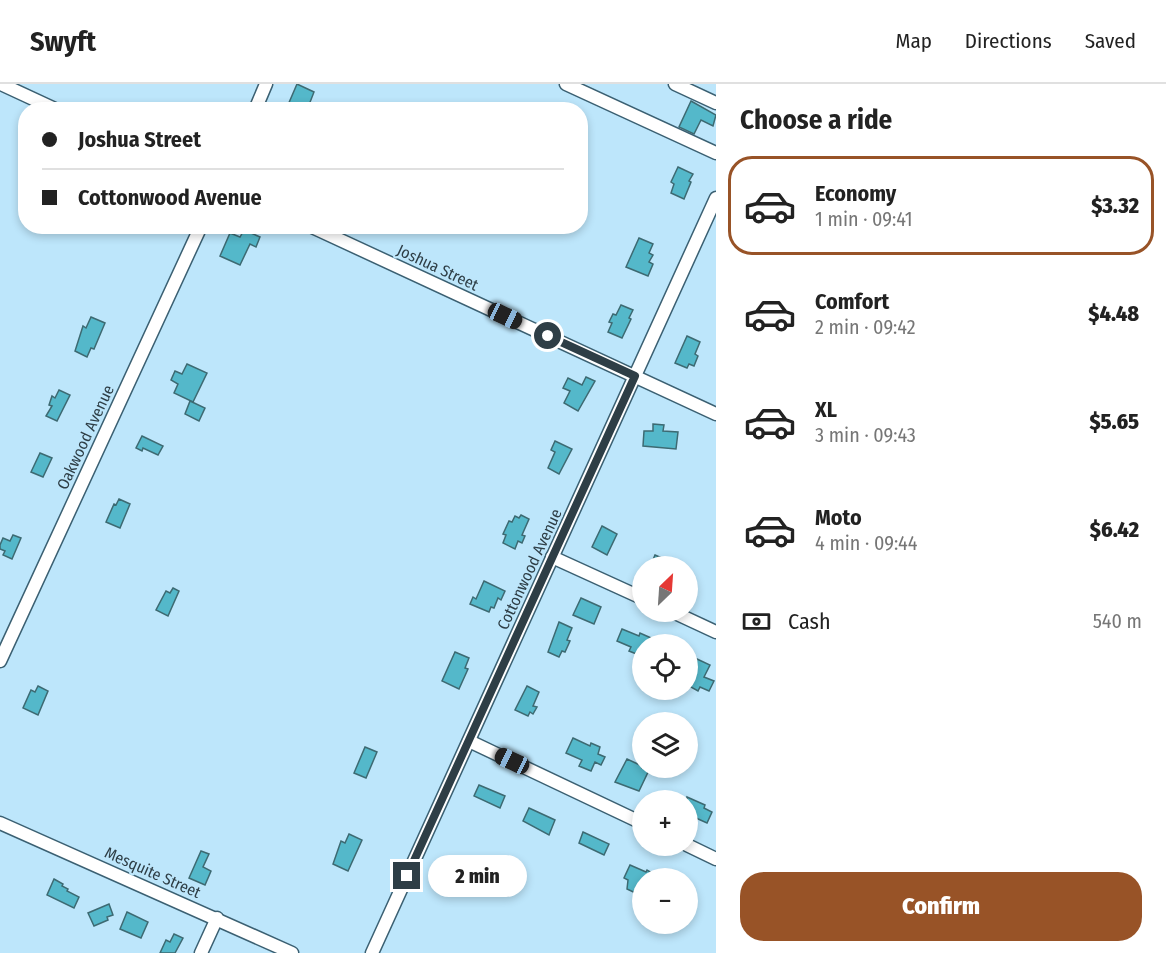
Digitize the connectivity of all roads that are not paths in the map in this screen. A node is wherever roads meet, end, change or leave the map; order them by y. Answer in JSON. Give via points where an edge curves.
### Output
{"nodes":[{"id":1,"x":1,"y":84,"type":"edge"},
{"id":2,"x":266,"y":84,"type":"edge"},
{"id":3,"x":566,"y":84,"type":"edge"},
{"id":4,"x":675,"y":84,"type":"edge"},
{"id":5,"x":40,"y":102,"type":"edge"},
{"id":6,"x":258,"y":102,"type":"edge"},
{"id":7,"x":716,"y":103,"type":"edge"},
{"id":8,"x":716,"y":153,"type":"edge"},
{"id":9,"x":716,"y":198,"type":"edge"},
{"id":10,"x":197,"y":234,"type":"edge"},
{"id":11,"x":327,"y":234,"type":"edge"},
{"id":12,"x":635,"y":376,"type":"junction"},
{"id":13,"x":716,"y":414,"type":"edge"},
{"id":14,"x":552,"y":557,"type":"junction"},
{"id":15,"x":632,"y":593,"type":"edge"},
{"id":16,"x":694,"y":622,"type":"edge"},
{"id":17,"x":716,"y":632,"type":"edge"},
{"id":18,"x":0,"y":662,"type":"edge"},
{"id":19,"x":469,"y":741,"type":"junction"},
{"id":20,"x":632,"y":818,"type":"edge"},
{"id":21,"x":0,"y":823,"type":"edge"},
{"id":22,"x":698,"y":850,"type":"edge"},
{"id":23,"x":716,"y":859,"type":"edge"},
{"id":24,"x":217,"y":918,"type":"junction"},
{"id":25,"x":201,"y":953,"type":"edge"},
{"id":26,"x":292,"y":953,"type":"edge"},
{"id":27,"x":372,"y":953,"type":"edge"}],
"edges":[{"from":1,"to":5,"type":"street"},
{"from":2,"to":6,"type":"street"},
{"from":3,"to":8,"type":"street"},
{"from":4,"to":7,"type":"street"},
{"from":9,"to":12,"type":"street","name":"Cottonwood Avenue"},
{"from":10,"to":18,"type":"street","name":"Oakwood Avenue"},
{"from":11,"to":12,"type":"street","name":"Joshua Street"},
{"from":12,"to":13,"type":"street","name":"Joshua Street"},
{"from":12,"to":14,"type":"street","name":"Cottonwood Avenue"},
{"from":14,"to":15,"type":"street"},
{"from":14,"to":19,"type":"street","name":"Cottonwood Avenue"},
{"from":16,"to":17,"type":"street"},
{"from":19,"to":20,"type":"street"},
{"from":19,"to":27,"type":"street","name":"Cottonwood Avenue"},
{"from":21,"to":24,"type":"street","name":"Mesquite Street"},
{"from":22,"to":23,"type":"street"},
{"from":24,"to":25,"type":"street"},
{"from":24,"to":26,"type":"street","name":"Mesquite Street"}]}
